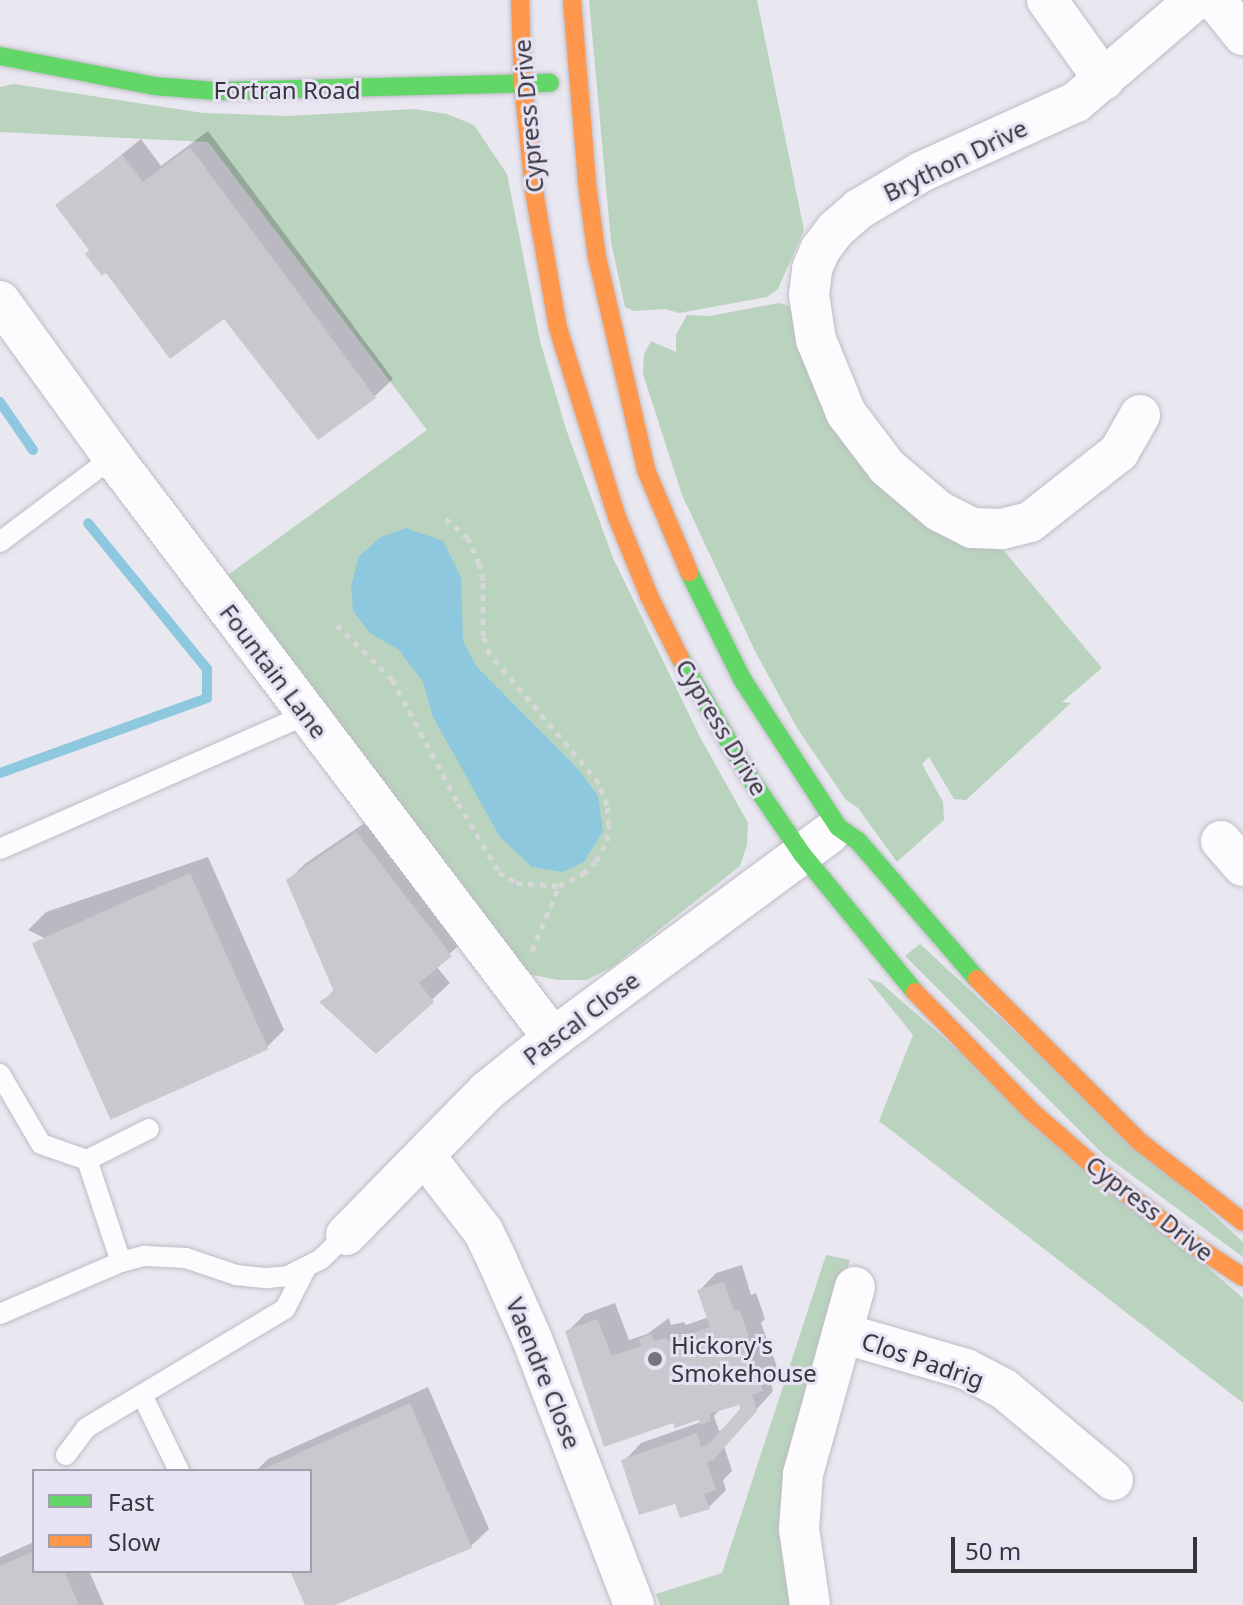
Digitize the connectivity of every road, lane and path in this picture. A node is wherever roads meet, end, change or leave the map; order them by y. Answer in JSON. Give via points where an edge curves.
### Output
{"nodes":[{"id":1,"x":520,"y":0,"type":"edge"},
{"id":2,"x":572,"y":0,"type":"edge"},
{"id":3,"x":1047,"y":0,"type":"edge"},
{"id":4,"x":1195,"y":0,"type":"edge"},
{"id":5,"x":1215,"y":0,"type":"edge"},
{"id":6,"x":1243,"y":35,"type":"edge"},
{"id":7,"x":0,"y":56,"type":"edge"},
{"id":8,"x":1104,"y":80,"type":"junction"},
{"id":9,"x":577,"y":82,"type":"junction"},
{"id":10,"x":523,"y":84,"type":"junction"},
{"id":11,"x":0,"y":301,"type":"edge"},
{"id":12,"x":1140,"y":415,"type":"dead end"},
{"id":13,"x":113,"y":457,"type":"junction"},
{"id":14,"x":442,"y":515,"type":"dead end"},
{"id":15,"x":0,"y":542,"type":"edge"},
{"id":16,"x":337,"y":625,"type":"dead end"},
{"id":17,"x":307,"y":714,"type":"junction"},
{"id":18,"x":838,"y":827,"type":"junction"},
{"id":19,"x":0,"y":849,"type":"edge"},
{"id":20,"x":802,"y":854,"type":"junction"},
{"id":21,"x":559,"y":886,"type":"junction"},
{"id":22,"x":516,"y":990,"type":"junction"},
{"id":23,"x":553,"y":1038,"type":"junction"},
{"id":24,"x":0,"y":1074,"type":"edge"},
{"id":25,"x":149,"y":1129,"type":"dead end"},
{"id":26,"x":425,"y":1156,"type":"junction"},
{"id":27,"x":87,"y":1160,"type":"junction"},
{"id":28,"x":1243,"y":1222,"type":"edge"},
{"id":29,"x":346,"y":1235,"type":"joint"},
{"id":30,"x":121,"y":1262,"type":"junction"},
{"id":31,"x":306,"y":1268,"type":"junction"},
{"id":32,"x":1243,"y":1277,"type":"edge"},
{"id":33,"x":855,"y":1287,"type":"dead end"},
{"id":34,"x":0,"y":1314,"type":"edge"},
{"id":35,"x":842,"y":1333,"type":"junction"},
{"id":36,"x":142,"y":1395,"type":"junction"},
{"id":37,"x":66,"y":1455,"type":"dead end"},
{"id":38,"x":178,"y":1469,"type":"edge"},
{"id":39,"x":1113,"y":1480,"type":"dead end"},
{"id":40,"x":634,"y":1605,"type":"edge"},
{"id":41,"x":810,"y":1605,"type":"edge"}],
"edges":[{"from":1,"to":10,"type":"street","name":"Cypress Drive"},
{"from":2,"to":9,"type":"street","name":"Cypress Drive"},
{"from":3,"to":8,"type":"street"},
{"from":4,"to":8,"type":"street","name":"Brython Drive"},
{"from":5,"to":6,"type":"street"},
{"from":7,"to":10,"type":"street","name":"Fortran Road","via":[[154,86],[216,91]]},
{"from":8,"to":12,"type":"street","name":"Brython Drive","via":[[1076,102],[921,172],[859,209],[820,250],[809,295],[822,361],[865,442],[940,512],[972,528],[1030,522],[1119,452]]},
{"from":9,"to":10,"type":"street","name":"Fortran Road"},
{"from":9,"to":18,"type":"street","name":"Cypress Drive","via":[[597,257],[646,470],[687,569],[742,679]]},
{"from":10,"to":20,"type":"street","name":"Cypress Drive","via":[[549,283],[580,409],[612,504],[649,596],[692,681]]},
{"from":11,"to":13,"type":"street","name":"Fountain Lane"},
{"from":13,"to":15,"type":"lane"},
{"from":13,"to":17,"type":"street","name":"Fountain Lane"},
{"from":14,"to":21,"type":"path","via":[[468,538],[479,564],[483,636],[490,654],[580,758],[599,783],[607,805],[607,841],[596,861]]},
{"from":16,"to":21,"type":"path","via":[[392,679],[499,872],[516,883]]},
{"from":17,"to":19,"type":"lane"},
{"from":17,"to":22,"type":"street","name":"Fountain Lane"},
{"from":18,"to":20,"type":"street","name":"Pascal Close"},
{"from":18,"to":28,"type":"street","name":"Cypress Drive","via":[[858,841],[948,949],[1094,1099]]},
{"from":20,"to":23,"type":"street","name":"Pascal Close"},
{"from":20,"to":32,"type":"street","name":"Cypress Drive","via":[[905,982],[1030,1110],[1111,1181]]},
{"from":21,"to":22,"type":"path"},
{"from":22,"to":23,"type":"street","name":"Fountain Lane"},
{"from":23,"to":26,"type":"street","name":"Pascal Close","via":[[487,1091]]},
{"from":24,"to":27,"type":"lane","via":[[41,1144]]},
{"from":25,"to":27,"type":"lane"},
{"from":26,"to":29,"type":"street","name":"Pascal Close"},
{"from":26,"to":40,"type":"street","name":"Vaendre Close","via":[[475,1219],[495,1256]]},
{"from":27,"to":30,"type":"lane"},
{"from":29,"to":31,"type":"lane"},
{"from":30,"to":31,"type":"lane","via":[[166,1255],[267,1278]]},
{"from":30,"to":34,"type":"lane"},
{"from":31,"to":36,"type":"lane","via":[[285,1309]]},
{"from":33,"to":35,"type":"street","name":"Clos Padrig"},
{"from":35,"to":39,"type":"street","name":"Clos Padrig","via":[[966,1369],[1004,1389]]},
{"from":35,"to":41,"type":"street","name":"Clos Padrig","via":[[799,1502]]},
{"from":36,"to":37,"type":"lane","via":[[86,1428]]},
{"from":36,"to":38,"type":"lane"}]}
